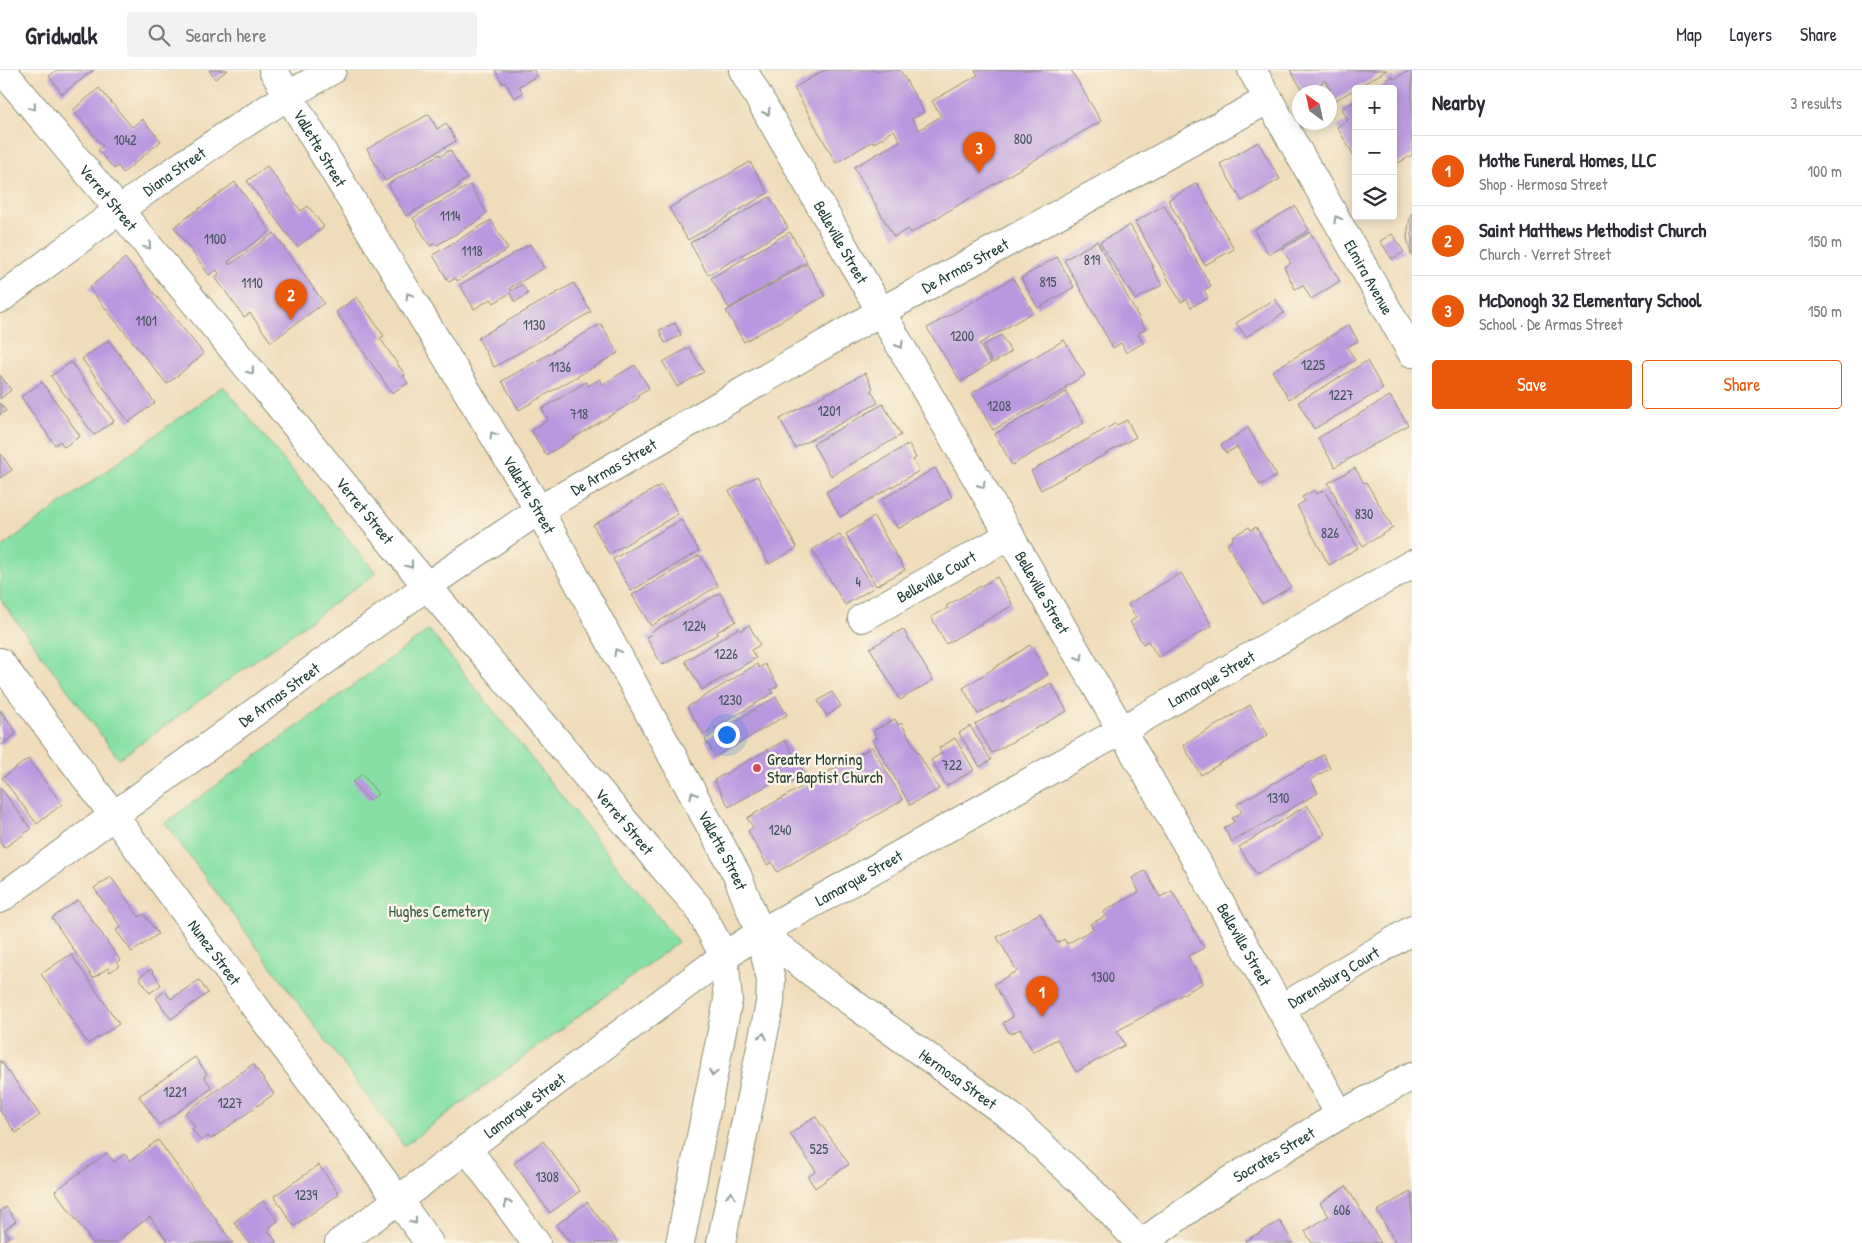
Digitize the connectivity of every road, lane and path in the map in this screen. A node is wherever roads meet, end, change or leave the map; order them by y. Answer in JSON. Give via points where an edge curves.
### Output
{"nodes":[{"id":1,"x":2,"y":70,"type":"edge"},
{"id":2,"x":273,"y":70,"type":"edge"},
{"id":3,"x":332,"y":70,"type":"edge"},
{"id":4,"x":743,"y":70,"type":"edge"},
{"id":5,"x":1252,"y":70,"type":"edge"},
{"id":6,"x":287,"y":96,"type":"junction"},
{"id":7,"x":1269,"y":98,"type":"junction"},
{"id":8,"x":118,"y":210,"type":"junction"},
{"id":9,"x":0,"y":300,"type":"edge"},
{"id":10,"x":880,"y":312,"type":"junction"},
{"id":11,"x":1412,"y":353,"type":"edge"},
{"id":12,"x":539,"y":510,"type":"junction"},
{"id":13,"x":1010,"y":534,"type":"junction"},
{"id":14,"x":1412,"y":564,"type":"edge"},
{"id":15,"x":427,"y":586,"type":"junction"},
{"id":16,"x":862,"y":618,"type":"dead end"},
{"id":17,"x":0,"y":662,"type":"edge"},
{"id":18,"x":1122,"y":730,"type":"junction"},
{"id":19,"x":115,"y":816,"type":"junction"},
{"id":20,"x":0,"y":899,"type":"edge"},
{"id":21,"x":1412,"y":930,"type":"edge"},
{"id":22,"x":760,"y":933,"type":"junction"},
{"id":23,"x":724,"y":956,"type":"junction"},
{"id":24,"x":1282,"y":1008,"type":"junction"},
{"id":25,"x":1412,"y":1076,"type":"edge"},
{"id":26,"x":1340,"y":1116,"type":"junction"},
{"id":27,"x":467,"y":1148,"type":"junction"},
{"id":28,"x":398,"y":1200,"type":"junction"},
{"id":29,"x":339,"y":1243,"type":"edge"},
{"id":30,"x":429,"y":1243,"type":"edge"},
{"id":31,"x":536,"y":1243,"type":"edge"},
{"id":32,"x":680,"y":1243,"type":"edge"},
{"id":33,"x":721,"y":1243,"type":"edge"},
{"id":34,"x":1141,"y":1243,"type":"edge"}],
"edges":[{"from":1,"to":8,"type":"street","name":"Verret Street","one_way":true},
{"from":2,"to":6,"type":"street","name":"Vallette Street"},
{"from":3,"to":6,"type":"street","name":"Diana Street"},
{"from":4,"to":10,"type":"street","name":"Belleville Street","one_way":true},
{"from":5,"to":7,"type":"street","name":"Elmira Avenue"},
{"from":6,"to":8,"type":"street","name":"Diana Street"},
{"from":12,"to":6,"type":"street","name":"Vallette Street","one_way":true},
{"from":7,"to":10,"type":"street","name":"De Armas Street"},
{"from":11,"to":7,"type":"street","name":"Elmira Avenue","one_way":true},
{"from":8,"to":9,"type":"street","name":"Diana Street"},
{"from":8,"to":15,"type":"street","name":"Verret Street","one_way":true},
{"from":10,"to":12,"type":"street","name":"De Armas Street"},
{"from":10,"to":13,"type":"street","name":"Belleville Street","one_way":true},
{"from":12,"to":15,"type":"street","name":"De Armas Street"},
{"from":22,"to":12,"type":"street","name":"Vallette Street","one_way":true,"via":[[737,875]]},
{"from":13,"to":16,"type":"street","name":"Belleville Court"},
{"from":13,"to":18,"type":"street","name":"Belleville Street","one_way":true},
{"from":14,"to":18,"type":"street","name":"Lamarque Street"},
{"from":15,"to":19,"type":"street","name":"De Armas Street"},
{"from":15,"to":23,"type":"street","name":"Verret Street","via":[[698,906]]},
{"from":17,"to":19,"type":"street","name":"Nunez Street"},
{"from":18,"to":22,"type":"street","name":"Lamarque Street"},
{"from":18,"to":24,"type":"street","name":"Belleville Street"},
{"from":19,"to":20,"type":"street","name":"De Armas Street"},
{"from":19,"to":28,"type":"street","name":"Nunez Street"},
{"from":21,"to":24,"type":"street","name":"Darensburg Court"},
{"from":22,"to":23,"type":"street","name":"Lamarque Street"},
{"from":33,"to":22,"type":"street","name":"Vallette Street","one_way":true,"via":[[770,1003],[771,980]]},
{"from":22,"to":34,"type":"street","name":"Hermosa Street","via":[[1010,1116],[1091,1191]]},
{"from":23,"to":27,"type":"street","name":"Lamarque Street"},
{"from":23,"to":32,"type":"street","one_way":true,"via":[[728,1000]]},
{"from":24,"to":26,"type":"street","name":"Belleville Street"},
{"from":25,"to":26,"type":"street","name":"Socrates Street"},
{"from":26,"to":34,"type":"street","name":"Socrates Street","via":[[1224,1184]]},
{"from":27,"to":28,"type":"street","name":"Lamarque Street"},
{"from":31,"to":27,"type":"street","one_way":true},
{"from":28,"to":29,"type":"street","name":"Lamarque Street"},
{"from":28,"to":30,"type":"street","name":"Nunez Street","one_way":true}]}
